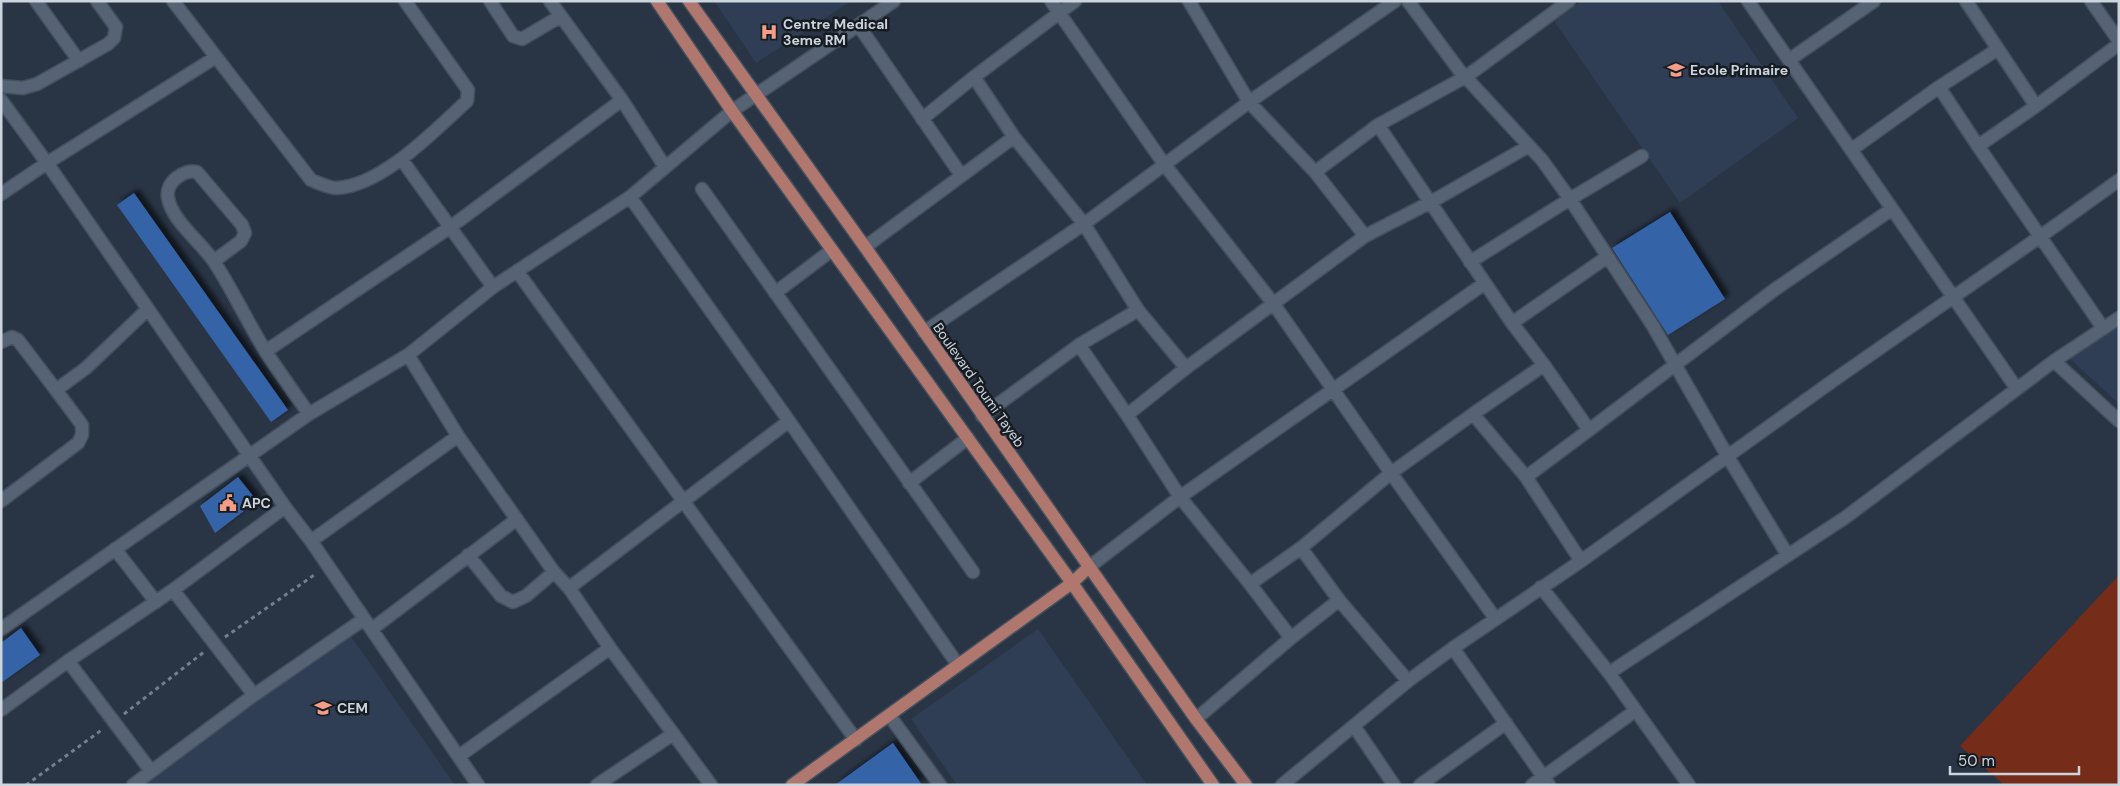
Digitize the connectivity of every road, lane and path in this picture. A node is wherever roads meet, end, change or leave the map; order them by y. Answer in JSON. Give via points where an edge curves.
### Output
{"nodes":[{"id":1,"x":36,"y":1,"type":"edge"},
{"id":2,"x":97,"y":1,"type":"edge"},
{"id":3,"x":173,"y":1,"type":"edge"},
{"id":4,"x":405,"y":1,"type":"edge"},
{"id":5,"x":490,"y":1,"type":"edge"},
{"id":6,"x":550,"y":1,"type":"edge"},
{"id":7,"x":657,"y":1,"type":"edge"},
{"id":8,"x":689,"y":1,"type":"edge"},
{"id":9,"x":894,"y":1,"type":"edge"},
{"id":10,"x":1051,"y":1,"type":"edge"},
{"id":11,"x":1075,"y":1,"type":"edge"},
{"id":12,"x":1395,"y":1,"type":"edge"},
{"id":13,"x":1408,"y":1,"type":"edge"},
{"id":14,"x":1569,"y":1,"type":"edge"},
{"id":15,"x":1748,"y":1,"type":"edge"},
{"id":16,"x":1874,"y":1,"type":"edge"},
{"id":17,"x":1966,"y":1,"type":"edge"},
{"id":18,"x":2091,"y":1,"type":"edge"},
{"id":19,"x":1193,"y":2,"type":"edge"},
{"id":20,"x":1059,"y":13,"type":"junction"},
{"id":21,"x":561,"y":16,"type":"junction"},
{"id":22,"x":859,"y":26,"type":"junction"},
{"id":23,"x":2119,"y":43,"type":"edge"},
{"id":24,"x":1998,"y":49,"type":"junction"},
{"id":25,"x":216,"y":57,"type":"junction"},
{"id":26,"x":1789,"y":60,"type":"junction"},
{"id":27,"x":79,"y":61,"type":"junction"},
{"id":28,"x":974,"y":76,"type":"junction"},
{"id":29,"x":1467,"y":76,"type":"junction"},
{"id":30,"x":1,"y":86,"type":"edge"},
{"id":31,"x":1939,"y":87,"type":"junction"},
{"id":32,"x":755,"y":95,"type":"junction"},
{"id":33,"x":1,"y":100,"type":"edge"},
{"id":34,"x":622,"y":100,"type":"junction"},
{"id":35,"x":1249,"y":102,"type":"junction"},
{"id":36,"x":2036,"y":106,"type":"junction"},
{"id":37,"x":732,"y":112,"type":"junction"},
{"id":38,"x":922,"y":119,"type":"junction"},
{"id":39,"x":1378,"y":125,"type":"junction"},
{"id":40,"x":1014,"y":137,"type":"junction"},
{"id":41,"x":1529,"y":146,"type":"junction"},
{"id":42,"x":1978,"y":146,"type":"junction"},
{"id":43,"x":1851,"y":150,"type":"junction"},
{"id":44,"x":1642,"y":156,"type":"dead end"},
{"id":45,"x":402,"y":160,"type":"junction"},
{"id":46,"x":47,"y":162,"type":"junction"},
{"id":47,"x":1164,"y":164,"type":"junction"},
{"id":48,"x":664,"y":166,"type":"junction"},
{"id":49,"x":1315,"y":172,"type":"junction"},
{"id":50,"x":961,"y":175,"type":"junction"},
{"id":51,"x":2119,"y":180,"type":"edge"},
{"id":52,"x":702,"y":189,"type":"dead end"},
{"id":53,"x":1,"y":194,"type":"edge"},
{"id":54,"x":630,"y":197,"type":"junction"},
{"id":55,"x":1570,"y":199,"type":"junction"},
{"id":56,"x":1431,"y":202,"type":"junction"},
{"id":57,"x":1892,"y":209,"type":"junction"},
{"id":58,"x":1084,"y":224,"type":"junction"},
{"id":59,"x":449,"y":228,"type":"junction"},
{"id":60,"x":1365,"y":236,"type":"junction"},
{"id":61,"x":2041,"y":236,"type":"junction"},
{"id":62,"x":865,"y":247,"type":"junction"},
{"id":63,"x":832,"y":250,"type":"junction"},
{"id":64,"x":1607,"y":257,"type":"junction"},
{"id":65,"x":214,"y":261,"type":"junction"},
{"id":66,"x":1470,"y":262,"type":"junction"},
{"id":67,"x":518,"y":271,"type":"junction"},
{"id":68,"x":1484,"y":283,"type":"junction"},
{"id":69,"x":493,"y":287,"type":"junction"},
{"id":70,"x":775,"y":293,"type":"junction"},
{"id":71,"x":1953,"y":296,"type":"junction"},
{"id":72,"x":1273,"y":303,"type":"junction"},
{"id":73,"x":148,"y":309,"type":"junction"},
{"id":74,"x":1138,"y":310,"type":"junction"},
{"id":75,"x":2119,"y":318,"type":"edge"},
{"id":76,"x":1512,"y":324,"type":"junction"},
{"id":77,"x":2103,"y":328,"type":"junction"},
{"id":78,"x":924,"y":332,"type":"junction"},
{"id":79,"x":1,"y":342,"type":"edge"},
{"id":80,"x":1079,"y":345,"type":"junction"},
{"id":81,"x":266,"y":352,"type":"junction"},
{"id":82,"x":408,"y":355,"type":"junction"},
{"id":83,"x":2054,"y":361,"type":"junction"},
{"id":84,"x":1544,"y":365,"type":"junction"},
{"id":85,"x":1674,"y":366,"type":"junction"},
{"id":86,"x":1186,"y":368,"type":"junction"},
{"id":87,"x":2017,"y":389,"type":"junction"},
{"id":88,"x":56,"y":390,"type":"junction"},
{"id":89,"x":1335,"y":390,"type":"junction"},
{"id":90,"x":309,"y":414,"type":"junction"},
{"id":91,"x":1473,"y":414,"type":"junction"},
{"id":92,"x":1127,"y":415,"type":"junction"},
{"id":93,"x":982,"y":416,"type":"junction"},
{"id":94,"x":789,"y":421,"type":"junction"},
{"id":95,"x":2119,"y":421,"type":"edge"},
{"id":96,"x":1589,"y":430,"type":"junction"},
{"id":97,"x":458,"y":436,"type":"junction"},
{"id":98,"x":968,"y":438,"type":"junction"},
{"id":99,"x":250,"y":455,"type":"junction"},
{"id":100,"x":1728,"y":457,"type":"junction"},
{"id":101,"x":1391,"y":473,"type":"junction"},
{"id":102,"x":1526,"y":477,"type":"junction"},
{"id":103,"x":909,"y":482,"type":"junction"},
{"id":104,"x":1180,"y":498,"type":"junction"},
{"id":105,"x":683,"y":500,"type":"junction"},
{"id":106,"x":1,"y":501,"type":"edge"},
{"id":107,"x":285,"y":507,"type":"junction"},
{"id":108,"x":517,"y":518,"type":"junction"},
{"id":109,"x":311,"y":541,"type":"junction"},
{"id":110,"x":1302,"y":548,"type":"junction"},
{"id":111,"x":115,"y":549,"type":"junction"},
{"id":112,"x":1787,"y":554,"type":"junction"},
{"id":113,"x":468,"y":555,"type":"junction"},
{"id":114,"x":1581,"y":561,"type":"junction"},
{"id":115,"x":327,"y":566,"type":"junction"},
{"id":116,"x":1089,"y":567,"type":"junction"},
{"id":117,"x":554,"y":572,"type":"junction"},
{"id":118,"x":973,"y":572,"type":"dead end"},
{"id":119,"x":1072,"y":582,"type":"junction"},
{"id":120,"x":1250,"y":584,"type":"junction"},
{"id":121,"x":1541,"y":587,"type":"junction"},
{"id":122,"x":569,"y":588,"type":"junction"},
{"id":123,"x":174,"y":590,"type":"junction"},
{"id":124,"x":1340,"y":600,"type":"junction"},
{"id":125,"x":156,"y":602,"type":"junction"},
{"id":126,"x":1495,"y":618,"type":"junction"},
{"id":127,"x":364,"y":619,"type":"junction"},
{"id":128,"x":1,"y":629,"type":"edge"},
{"id":129,"x":372,"y":629,"type":"junction"},
{"id":130,"x":1290,"y":638,"type":"junction"},
{"id":131,"x":215,"y":644,"type":"junction"},
{"id":132,"x":610,"y":648,"type":"junction"},
{"id":133,"x":1453,"y":648,"type":"junction"},
{"id":134,"x":68,"y":661,"type":"junction"},
{"id":135,"x":958,"y":665,"type":"junction"},
{"id":136,"x":1609,"y":673,"type":"junction"},
{"id":137,"x":1408,"y":681,"type":"junction"},
{"id":138,"x":254,"y":695,"type":"junction"},
{"id":139,"x":1,"y":710,"type":"edge"},
{"id":140,"x":1635,"y":711,"type":"junction"},
{"id":141,"x":889,"y":715,"type":"junction"},
{"id":142,"x":1196,"y":719,"type":"junction"},
{"id":143,"x":114,"y":721,"type":"junction"},
{"id":144,"x":1506,"y":723,"type":"junction"},
{"id":145,"x":1354,"y":726,"type":"junction"},
{"id":146,"x":674,"y":734,"type":"junction"},
{"id":147,"x":856,"y":740,"type":"junction"},
{"id":148,"x":459,"y":756,"type":"junction"},
{"id":149,"x":151,"y":771,"type":"junction"},
{"id":150,"x":1546,"y":781,"type":"edge"},
{"id":151,"x":26,"y":785,"type":"edge"},
{"id":152,"x":132,"y":785,"type":"edge"},
{"id":153,"x":478,"y":785,"type":"edge"},
{"id":154,"x":597,"y":785,"type":"edge"},
{"id":155,"x":712,"y":785,"type":"edge"},
{"id":156,"x":792,"y":785,"type":"edge"},
{"id":157,"x":940,"y":785,"type":"edge"},
{"id":158,"x":1213,"y":785,"type":"edge"},
{"id":159,"x":1246,"y":785,"type":"edge"},
{"id":160,"x":1282,"y":785,"type":"edge"},
{"id":161,"x":1394,"y":785,"type":"edge"},
{"id":162,"x":1420,"y":785,"type":"edge"},
{"id":163,"x":1532,"y":785,"type":"edge"},
{"id":164,"x":1689,"y":785,"type":"edge"}],
"edges":[{"from":1,"to":27,"type":"street"},
{"from":2,"to":27,"type":"street","via":[[116,27],[114,38]]},
{"from":3,"to":25,"type":"street"},
{"from":4,"to":45,"type":"street","via":[[468,90],[468,96],[467,101]]},
{"from":5,"to":21,"type":"street","via":[[517,38],[522,39]]},
{"from":6,"to":21,"type":"street"},
{"from":7,"to":37,"type":"main road"},
{"from":8,"to":32,"type":"main road","name":"Boulevard Toumi Tayeb"},
{"from":9,"to":22,"type":"street"},
{"from":10,"to":20,"type":"street"},
{"from":11,"to":20,"type":"street"},
{"from":12,"to":35,"type":"street"},
{"from":13,"to":29,"type":"street","via":[[1443,50]]},
{"from":14,"to":29,"type":"street"},
{"from":15,"to":26,"type":"street"},
{"from":16,"to":26,"type":"street"},
{"from":17,"to":24,"type":"street"},
{"from":18,"to":23,"type":"street"},
{"from":19,"to":35,"type":"street"},
{"from":20,"to":28,"type":"street"},
{"from":20,"to":47,"type":"street"},
{"from":21,"to":34,"type":"street"},
{"from":22,"to":32,"type":"street"},
{"from":22,"to":38,"type":"street"},
{"from":23,"to":36,"type":"street"},
{"from":24,"to":31,"type":"street"},
{"from":24,"to":36,"type":"street"},
{"from":25,"to":45,"type":"street","via":[[311,180],[336,188],[358,184]]},
{"from":25,"to":46,"type":"street"},
{"from":26,"to":43,"type":"street"},
{"from":27,"to":30,"type":"street","via":[[37,84],[23,88]]},
{"from":28,"to":38,"type":"street"},
{"from":28,"to":40,"type":"street"},
{"from":29,"to":39,"type":"street"},
{"from":29,"to":41,"type":"street"},
{"from":31,"to":42,"type":"street"},
{"from":31,"to":43,"type":"street"},
{"from":32,"to":37,"type":"street"},
{"from":32,"to":62,"type":"main road","name":"Boulevard Toumi Tayeb"},
{"from":33,"to":46,"type":"street"},
{"from":34,"to":48,"type":"street"},
{"from":34,"to":59,"type":"street"},
{"from":35,"to":47,"type":"street"},
{"from":35,"to":49,"type":"street"},
{"from":36,"to":42,"type":"street"},
{"from":37,"to":48,"type":"street"},
{"from":37,"to":63,"type":"main road"},
{"from":38,"to":50,"type":"street"},
{"from":39,"to":49,"type":"street"},
{"from":39,"to":56,"type":"street"},
{"from":40,"to":50,"type":"street"},
{"from":40,"to":58,"type":"street"},
{"from":41,"to":55,"type":"street"},
{"from":41,"to":56,"type":"street"},
{"from":42,"to":61,"type":"street"},
{"from":43,"to":57,"type":"street"},
{"from":44,"to":55,"type":"street"},
{"from":45,"to":59,"type":"street"},
{"from":46,"to":53,"type":"street"},
{"from":46,"to":73,"type":"street"},
{"from":47,"to":58,"type":"street"},
{"from":47,"to":72,"type":"street"},
{"from":48,"to":54,"type":"street"},
{"from":49,"to":60,"type":"street"},
{"from":50,"to":62,"type":"street"},
{"from":51,"to":61,"type":"street"},
{"from":52,"to":70,"type":"street"},
{"from":54,"to":67,"type":"street"},
{"from":54,"to":94,"type":"street"},
{"from":55,"to":64,"type":"street"},
{"from":55,"to":66,"type":"street"},
{"from":56,"to":60,"type":"street"},
{"from":56,"to":66,"type":"street"},
{"from":57,"to":71,"type":"street"},
{"from":57,"to":85,"type":"street","via":[[1774,290]]},
{"from":58,"to":74,"type":"street"},
{"from":58,"to":78,"type":"street"},
{"from":59,"to":69,"type":"street"},
{"from":59,"to":81,"type":"street"},
{"from":60,"to":72,"type":"street"},
{"from":61,"to":71,"type":"street"},
{"from":61,"to":77,"type":"street"},
{"from":62,"to":78,"type":"main road","name":"Boulevard Toumi Tayeb"},
{"from":63,"to":70,"type":"street"},
{"from":63,"to":98,"type":"main road"},
{"from":64,"to":76,"type":"street"},
{"from":64,"to":85,"type":"street","via":[[1653,326]]},
{"from":65,"to":65,"type":"street","via":[[181,222],[168,198],[170,185],[190,170],[198,172],[242,225],[245,233],[241,241]]},
{"from":65,"to":81,"type":"street"},
{"from":66,"to":68,"type":"street"},
{"from":67,"to":69,"type":"street"},
{"from":67,"to":105,"type":"street"},
{"from":68,"to":76,"type":"street"},
{"from":68,"to":89,"type":"street"},
{"from":69,"to":82,"type":"street"},
{"from":70,"to":103,"type":"street"},
{"from":71,"to":87,"type":"street"},
{"from":71,"to":100,"type":"street"},
{"from":72,"to":86,"type":"street"},
{"from":72,"to":89,"type":"street"},
{"from":73,"to":88,"type":"street","via":[[86,368]]},
{"from":73,"to":99,"type":"street"},
{"from":74,"to":80,"type":"street"},
{"from":74,"to":86,"type":"street"},
{"from":75,"to":77,"type":"street"},
{"from":76,"to":84,"type":"street"},
{"from":77,"to":83,"type":"street"},
{"from":78,"to":93,"type":"main road","name":"Boulevard Toumi Tayeb"},
{"from":79,"to":88,"type":"street","via":[[12,337],[18,340]]},
{"from":80,"to":92,"type":"street"},
{"from":80,"to":93,"type":"street"},
{"from":81,"to":90,"type":"street"},
{"from":82,"to":90,"type":"street"},
{"from":82,"to":97,"type":"street"},
{"from":83,"to":87,"type":"street"},
{"from":83,"to":95,"type":"street"},
{"from":84,"to":91,"type":"street"},
{"from":84,"to":96,"type":"street"},
{"from":85,"to":96,"type":"street"},
{"from":85,"to":100,"type":"street"},
{"from":86,"to":92,"type":"street"},
{"from":87,"to":112,"type":"street","via":[[1846,517]]},
{"from":88,"to":106,"type":"street","via":[[82,425],[82,435],[78,443]]},
{"from":89,"to":101,"type":"street"},
{"from":89,"to":104,"type":"street"},
{"from":90,"to":99,"type":"street"},
{"from":91,"to":101,"type":"street"},
{"from":91,"to":102,"type":"street"},
{"from":92,"to":104,"type":"street"},
{"from":93,"to":116,"type":"main road","name":"Boulevard Toumi Tayeb"},
{"from":94,"to":105,"type":"street"},
{"from":94,"to":135,"type":"street"},
{"from":96,"to":102,"type":"street"},
{"from":97,"to":108,"type":"street"},
{"from":97,"to":109,"type":"street"},
{"from":98,"to":103,"type":"street"},
{"from":98,"to":119,"type":"main road"},
{"from":99,"to":107,"type":"street"},
{"from":99,"to":111,"type":"street"},
{"from":100,"to":112,"type":"street"},
{"from":100,"to":114,"type":"street"},
{"from":101,"to":110,"type":"street"},
{"from":101,"to":126,"type":"street"},
{"from":102,"to":114,"type":"street"},
{"from":103,"to":118,"type":"street"},
{"from":104,"to":116,"type":"street"},
{"from":104,"to":120,"type":"street"},
{"from":105,"to":122,"type":"street"},
{"from":105,"to":147,"type":"street"},
{"from":107,"to":109,"type":"street"},
{"from":107,"to":123,"type":"street"},
{"from":108,"to":113,"type":"street"},
{"from":108,"to":117,"type":"street"},
{"from":109,"to":115,"type":"street"},
{"from":110,"to":120,"type":"street"},
{"from":110,"to":124,"type":"street"},
{"from":111,"to":125,"type":"street"},
{"from":111,"to":128,"type":"street"},
{"from":112,"to":136,"type":"street"},
{"from":113,"to":117,"type":"street","via":[[501,596],[513,602],[526,596]]},
{"from":113,"to":129,"type":"street"},
{"from":114,"to":121,"type":"street"},
{"from":115,"to":127,"type":"street"},
{"from":115,"to":131,"type":"path"},
{"from":116,"to":119,"type":"main road"},
{"from":116,"to":142,"type":"main road","name":"Boulevard Toumi Tayeb"},
{"from":117,"to":122,"type":"street"},
{"from":119,"to":135,"type":"main road"},
{"from":119,"to":158,"type":"main road"},
{"from":120,"to":130,"type":"street"},
{"from":121,"to":126,"type":"street"},
{"from":121,"to":136,"type":"street"},
{"from":122,"to":132,"type":"street"},
{"from":123,"to":125,"type":"street"},
{"from":123,"to":131,"type":"street"},
{"from":124,"to":130,"type":"street"},
{"from":124,"to":137,"type":"street"},
{"from":125,"to":134,"type":"street"},
{"from":126,"to":133,"type":"street"},
{"from":127,"to":129,"type":"street"},
{"from":127,"to":138,"type":"street"},
{"from":129,"to":148,"type":"street"},
{"from":130,"to":142,"type":"street"},
{"from":131,"to":138,"type":"street"},
{"from":131,"to":143,"type":"path"},
{"from":132,"to":146,"type":"street"},
{"from":132,"to":148,"type":"street"},
{"from":133,"to":137,"type":"street"},
{"from":133,"to":144,"type":"street"},
{"from":134,"to":139,"type":"street"},
{"from":134,"to":143,"type":"street"},
{"from":135,"to":141,"type":"main road"},
{"from":136,"to":140,"type":"street"},
{"from":137,"to":145,"type":"street"},
{"from":138,"to":149,"type":"street"},
{"from":140,"to":150,"type":"street"},
{"from":140,"to":164,"type":"street"},
{"from":141,"to":147,"type":"main road"},
{"from":141,"to":157,"type":"street"},
{"from":142,"to":159,"type":"main road","name":"Boulevard Toumi Tayeb"},
{"from":143,"to":149,"type":"street"},
{"from":143,"to":151,"type":"path"},
{"from":144,"to":150,"type":"street"},
{"from":144,"to":162,"type":"street"},
{"from":145,"to":160,"type":"street"},
{"from":145,"to":161,"type":"street"},
{"from":146,"to":154,"type":"street"},
{"from":146,"to":155,"type":"street"},
{"from":147,"to":156,"type":"main road"},
{"from":148,"to":153,"type":"street"},
{"from":149,"to":152,"type":"street"},
{"from":150,"to":163,"type":"street"}]}
